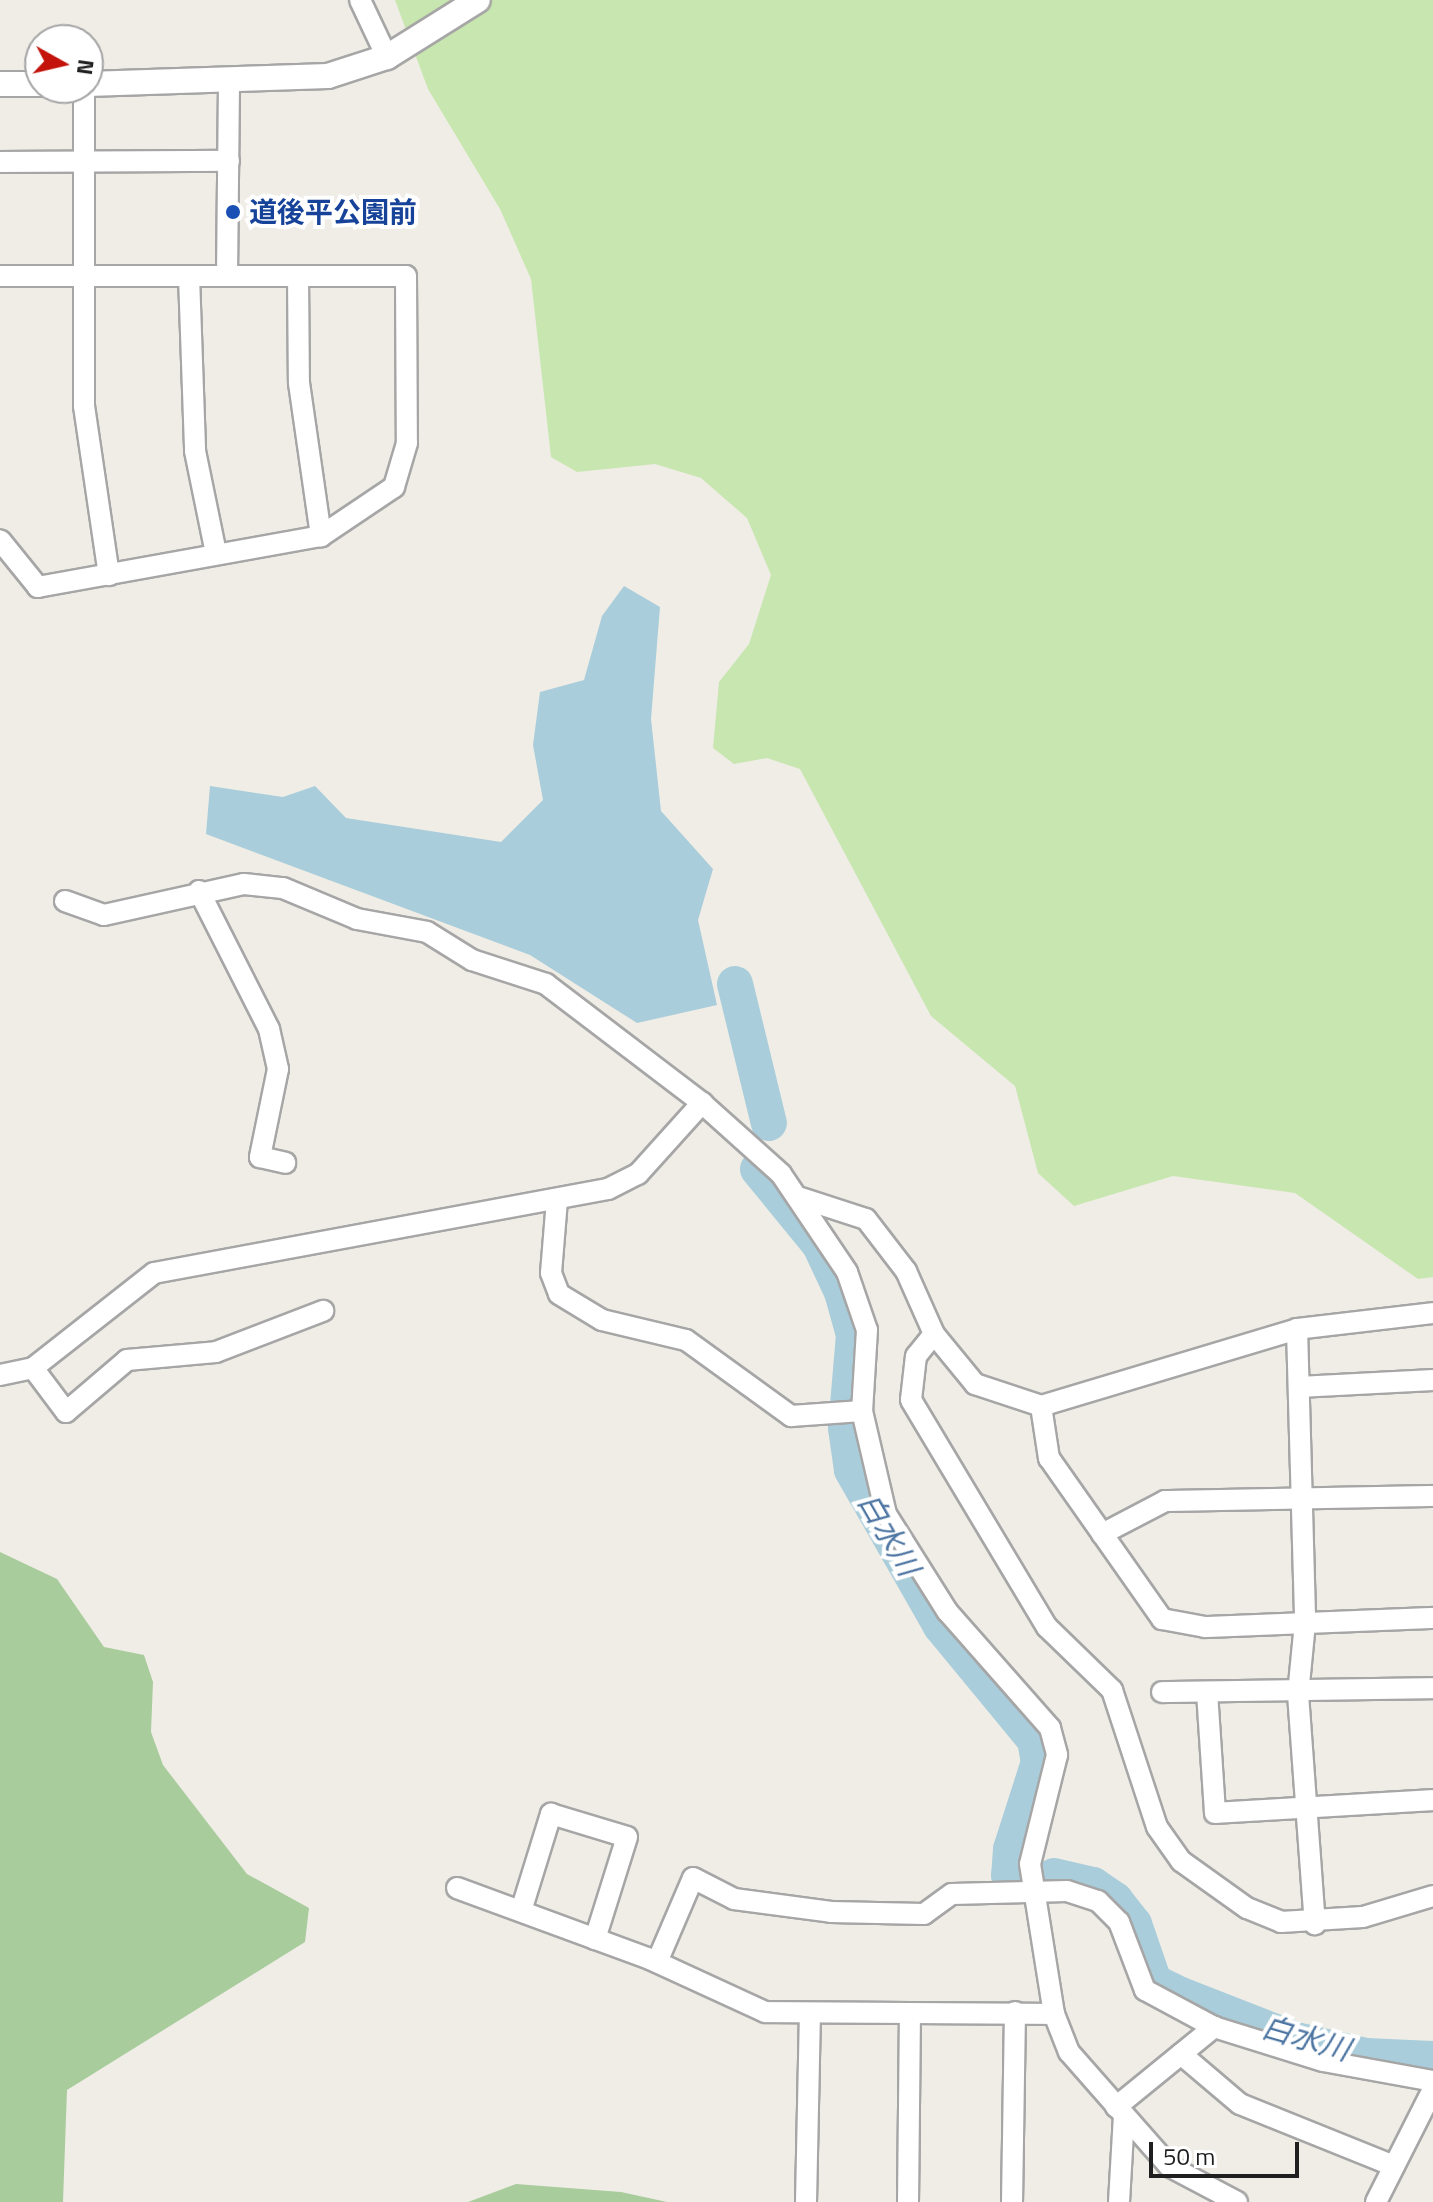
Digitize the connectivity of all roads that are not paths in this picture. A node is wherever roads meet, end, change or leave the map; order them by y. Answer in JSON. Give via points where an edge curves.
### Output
{"nodes":[{"id":1,"x":360,"y":0,"type":"edge"},
{"id":2,"x":478,"y":0,"type":"edge"},
{"id":3,"x":387,"y":57,"type":"junction"},
{"id":4,"x":229,"y":83,"type":"junction"},
{"id":5,"x":0,"y":84,"type":"edge"},
{"id":6,"x":24,"y":84,"type":"edge"},
{"id":7,"x":104,"y":86,"type":"edge"},
{"id":8,"x":86,"y":104,"type":"edge"},
{"id":9,"x":229,"y":161,"type":"junction"},
{"id":10,"x":0,"y":162,"type":"edge"},
{"id":11,"x":84,"y":162,"type":"junction"},
{"id":12,"x":84,"y":275,"type":"junction"},
{"id":13,"x":227,"y":275,"type":"junction"},
{"id":14,"x":0,"y":276,"type":"edge"},
{"id":15,"x":189,"y":276,"type":"junction"},
{"id":16,"x":298,"y":276,"type":"junction"},
{"id":17,"x":321,"y":536,"type":"junction"},
{"id":18,"x":0,"y":540,"type":"edge"},
{"id":19,"x":216,"y":553,"type":"junction"},
{"id":20,"x":109,"y":575,"type":"junction"},
{"id":21,"x":199,"y":891,"type":"junction"},
{"id":22,"x":65,"y":901,"type":"dead end"},
{"id":23,"x":702,"y":1103,"type":"junction"},
{"id":24,"x":285,"y":1163,"type":"dead end"},
{"id":25,"x":801,"y":1198,"type":"junction"},
{"id":26,"x":557,"y":1200,"type":"junction"},
{"id":27,"x":323,"y":1311,"type":"dead end"},
{"id":28,"x":1433,"y":1313,"type":"edge"},
{"id":29,"x":1297,"y":1329,"type":"junction"},
{"id":30,"x":934,"y":1334,"type":"junction"},
{"id":31,"x":33,"y":1368,"type":"junction"},
{"id":32,"x":0,"y":1375,"type":"edge"},
{"id":33,"x":1433,"y":1380,"type":"edge"},
{"id":34,"x":1299,"y":1387,"type":"junction"},
{"id":35,"x":1041,"y":1406,"type":"junction"},
{"id":36,"x":862,"y":1411,"type":"junction"},
{"id":37,"x":1433,"y":1496,"type":"edge"},
{"id":38,"x":1302,"y":1499,"type":"junction"},
{"id":39,"x":1102,"y":1534,"type":"junction"},
{"id":40,"x":1433,"y":1618,"type":"edge"},
{"id":41,"x":1305,"y":1623,"type":"junction"},
{"id":42,"x":1433,"y":1688,"type":"edge"},
{"id":43,"x":1162,"y":1692,"type":"dead end"},
{"id":44,"x":1207,"y":1692,"type":"junction"},
{"id":45,"x":1298,"y":1694,"type":"junction"},
{"id":46,"x":1433,"y":1800,"type":"edge"},
{"id":47,"x":1304,"y":1810,"type":"junction"},
{"id":48,"x":457,"y":1888,"type":"dead end"},
{"id":49,"x":1034,"y":1889,"type":"junction"},
{"id":50,"x":1433,"y":1896,"type":"edge"},
{"id":51,"x":521,"y":1911,"type":"junction"},
{"id":52,"x":1315,"y":1924,"type":"junction"},
{"id":53,"x":595,"y":1939,"type":"junction"},
{"id":54,"x":657,"y":1962,"type":"junction"},
{"id":55,"x":1015,"y":2012,"type":"junction"},
{"id":56,"x":910,"y":2013,"type":"junction"},
{"id":57,"x":810,"y":2014,"type":"junction"},
{"id":58,"x":1054,"y":2014,"type":"junction"},
{"id":59,"x":1214,"y":2027,"type":"junction"},
{"id":60,"x":1181,"y":2054,"type":"junction"},
{"id":61,"x":1433,"y":2081,"type":"edge"},
{"id":62,"x":1433,"y":2089,"type":"edge"},
{"id":63,"x":1120,"y":2112,"type":"junction"},
{"id":64,"x":1394,"y":2166,"type":"junction"},
{"id":65,"x":806,"y":2202,"type":"edge"},
{"id":66,"x":908,"y":2202,"type":"edge"},
{"id":67,"x":1012,"y":2202,"type":"edge"},
{"id":68,"x":1119,"y":2202,"type":"edge"},
{"id":69,"x":1237,"y":2202,"type":"edge"},
{"id":70,"x":1376,"y":2202,"type":"edge"}],
"edges":[{"from":1,"to":3,"type":"street"},
{"from":2,"to":3,"type":"street"},
{"from":3,"to":4,"type":"street","via":[[328,76]]},
{"from":4,"to":7,"type":"street"},
{"from":4,"to":9,"type":"street"},
{"from":5,"to":6,"type":"street"},
{"from":8,"to":11,"type":"street"},
{"from":9,"to":11,"type":"street"},
{"from":9,"to":13,"type":"street"},
{"from":10,"to":11,"type":"street"},
{"from":11,"to":12,"type":"street"},
{"from":12,"to":14,"type":"street"},
{"from":12,"to":15,"type":"street"},
{"from":12,"to":20,"type":"street","via":[[84,406]]},
{"from":13,"to":15,"type":"street"},
{"from":13,"to":16,"type":"street"},
{"from":15,"to":19,"type":"street","via":[[195,451]]},
{"from":16,"to":17,"type":"street","via":[[299,383]]},
{"from":16,"to":17,"type":"street","via":[[406,276],[405,468],[377,504]]},
{"from":17,"to":19,"type":"street"},
{"from":18,"to":20,"type":"street","via":[[38,587]]},
{"from":19,"to":20,"type":"street"},
{"from":21,"to":22,"type":"street","via":[[104,915]]},
{"from":21,"to":23,"type":"street","via":[[283,888],[357,919],[427,932],[472,960],[546,984]]},
{"from":21,"to":24,"type":"street","via":[[269,1029],[278,1069],[260,1157]]},
{"from":23,"to":25,"type":"street"},
{"from":23,"to":26,"type":"street","via":[[638,1174]]},
{"from":25,"to":30,"type":"street","via":[[866,1219],[906,1271]]},
{"from":25,"to":36,"type":"street","via":[[847,1272],[867,1330]]},
{"from":26,"to":31,"type":"street","via":[[154,1273]]},
{"from":26,"to":36,"type":"street","via":[[551,1273],[559,1294],[602,1320],[686,1340],[791,1416]]},
{"from":27,"to":31,"type":"street","via":[[216,1352],[127,1360],[66,1412]]},
{"from":28,"to":29,"type":"street"},
{"from":29,"to":34,"type":"street"},
{"from":29,"to":35,"type":"street"},
{"from":30,"to":35,"type":"street","via":[[975,1384]]},
{"from":30,"to":52,"type":"street","via":[[916,1356],[911,1400],[1047,1627],[1112,1690],[1157,1827],[1181,1861],[1247,1908],[1281,1922]]},
{"from":31,"to":32,"type":"street"},
{"from":33,"to":34,"type":"street"},
{"from":34,"to":38,"type":"street"},
{"from":35,"to":39,"type":"street","via":[[1049,1458]]},
{"from":36,"to":49,"type":"street","via":[[886,1514],[947,1611],[1050,1728],[1057,1755],[1037,1818]]},
{"from":37,"to":38,"type":"street"},
{"from":38,"to":39,"type":"street","via":[[1165,1501]]},
{"from":38,"to":41,"type":"street"},
{"from":39,"to":41,"type":"street","via":[[1162,1619],[1205,1627]]},
{"from":40,"to":41,"type":"street"},
{"from":41,"to":45,"type":"street"},
{"from":42,"to":45,"type":"street"},
{"from":43,"to":44,"type":"street"},
{"from":44,"to":45,"type":"street"},
{"from":44,"to":47,"type":"street","via":[[1215,1813]]},
{"from":45,"to":47,"type":"street"},
{"from":46,"to":47,"type":"street"},
{"from":47,"to":52,"type":"street"},
{"from":48,"to":51,"type":"street"},
{"from":49,"to":54,"type":"street","via":[[952,1894],[924,1914],[831,1912],[734,1899],[693,1878]]},
{"from":49,"to":58,"type":"street"},
{"from":49,"to":59,"type":"street","via":[[1098,1901],[1119,1922],[1145,1990]]},
{"from":50,"to":52,"type":"street"},
{"from":51,"to":53,"type":"street"},
{"from":51,"to":53,"type":"street","via":[[551,1814],[627,1837]]},
{"from":53,"to":54,"type":"street"},
{"from":54,"to":57,"type":"street","via":[[736,2004]]},
{"from":55,"to":56,"type":"street"},
{"from":55,"to":58,"type":"street"},
{"from":55,"to":67,"type":"street"},
{"from":56,"to":57,"type":"street"},
{"from":56,"to":66,"type":"street"},
{"from":57,"to":65,"type":"street"},
{"from":58,"to":63,"type":"street","via":[[1069,2052]]},
{"from":59,"to":60,"type":"street"},
{"from":59,"to":61,"type":"street","via":[[1323,2061]]},
{"from":60,"to":63,"type":"street"},
{"from":60,"to":64,"type":"street","via":[[1240,2104]]},
{"from":62,"to":64,"type":"street"},
{"from":63,"to":68,"type":"street"},
{"from":63,"to":69,"type":"street","via":[[1169,2166]]},
{"from":64,"to":70,"type":"street"}]}
